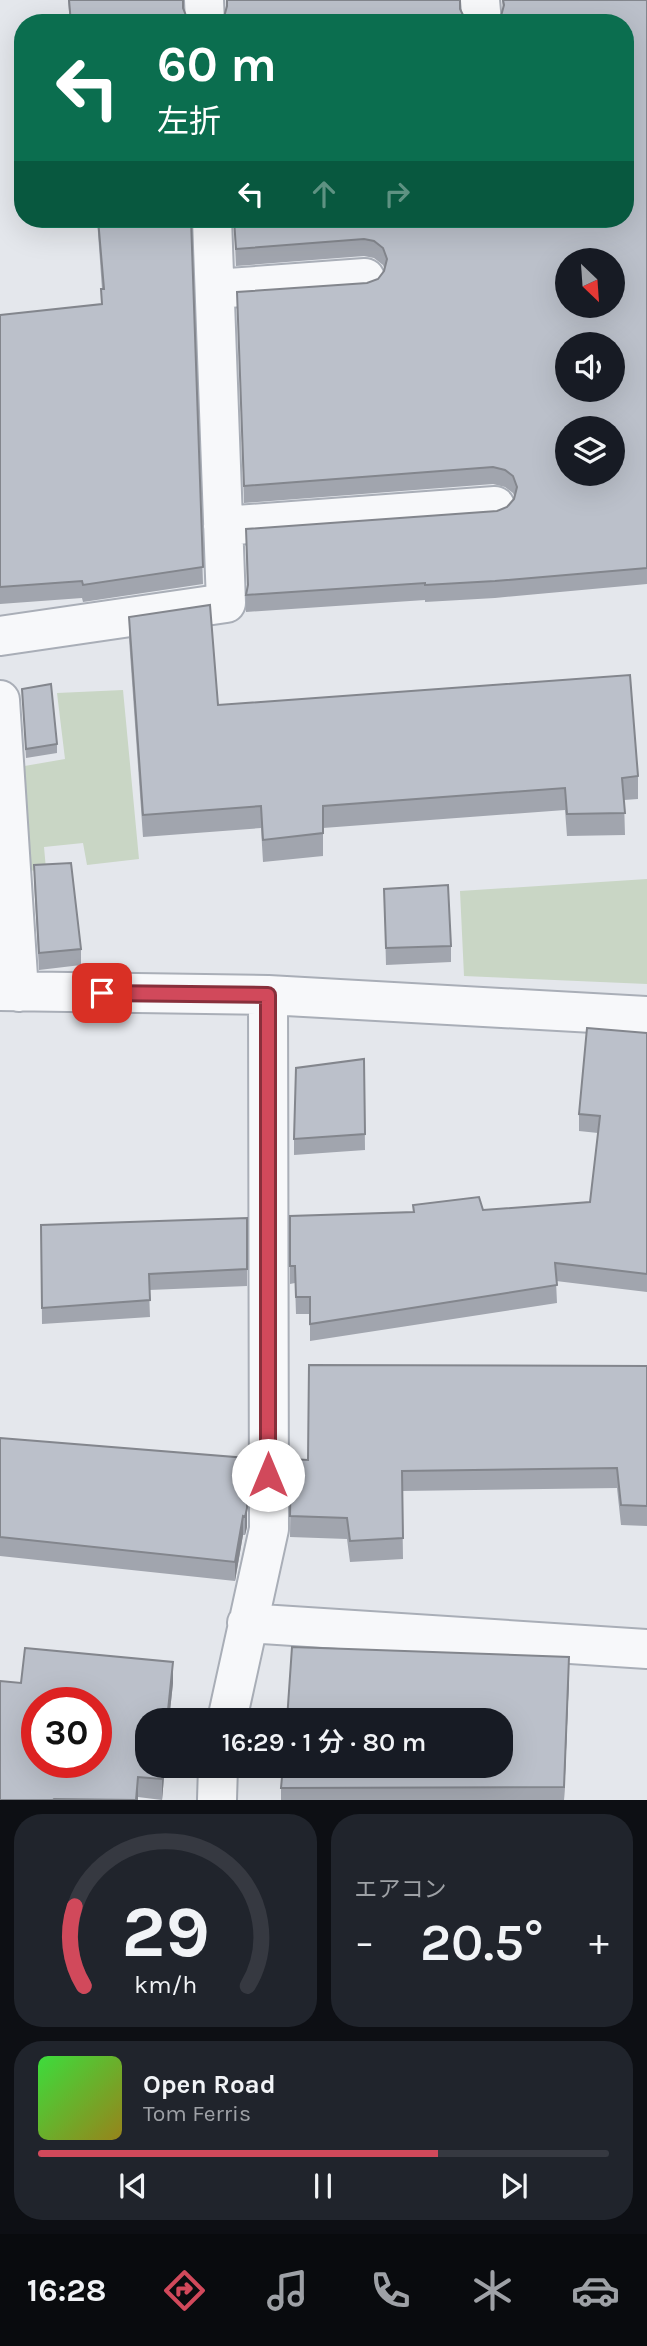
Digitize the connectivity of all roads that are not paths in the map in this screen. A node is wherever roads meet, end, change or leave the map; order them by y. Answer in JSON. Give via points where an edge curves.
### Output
{"nodes":[{"id":1,"x":212,"y":228,"type":"edge"},
{"id":2,"x":365,"y":278,"type":"dead end"},
{"id":3,"x":215,"y":289,"type":"junction"},
{"id":4,"x":495,"y":506,"type":"dead end"},
{"id":5,"x":223,"y":526,"type":"junction"},
{"id":6,"x":0,"y":636,"type":"edge"},
{"id":7,"x":0,"y":701,"type":"edge"},
{"id":8,"x":10,"y":992,"type":"edge"},
{"id":9,"x":268,"y":995,"type":"junction"},
{"id":10,"x":647,"y":1016,"type":"edge"},
{"id":11,"x":247,"y":1623,"type":"junction"},
{"id":12,"x":647,"y":1648,"type":"edge"},
{"id":13,"x":229,"y":1708,"type":"edge"},
{"id":14,"x":218,"y":1778,"type":"edge"},
{"id":15,"x":217,"y":1800,"type":"edge"}],
"edges":[{"from":1,"to":3,"type":"street"},
{"from":2,"to":3,"type":"street"},
{"from":3,"to":5,"type":"street"},
{"from":4,"to":5,"type":"street"},
{"from":5,"to":6,"type":"street","via":[[226,603]]},
{"from":7,"to":8,"type":"street"},
{"from":8,"to":9,"type":"street"},
{"from":9,"to":10,"type":"street"},
{"from":9,"to":11,"type":"street","via":[[269,1529]]},
{"from":11,"to":12,"type":"street"},
{"from":11,"to":13,"type":"street"},
{"from":14,"to":15,"type":"street"}]}
